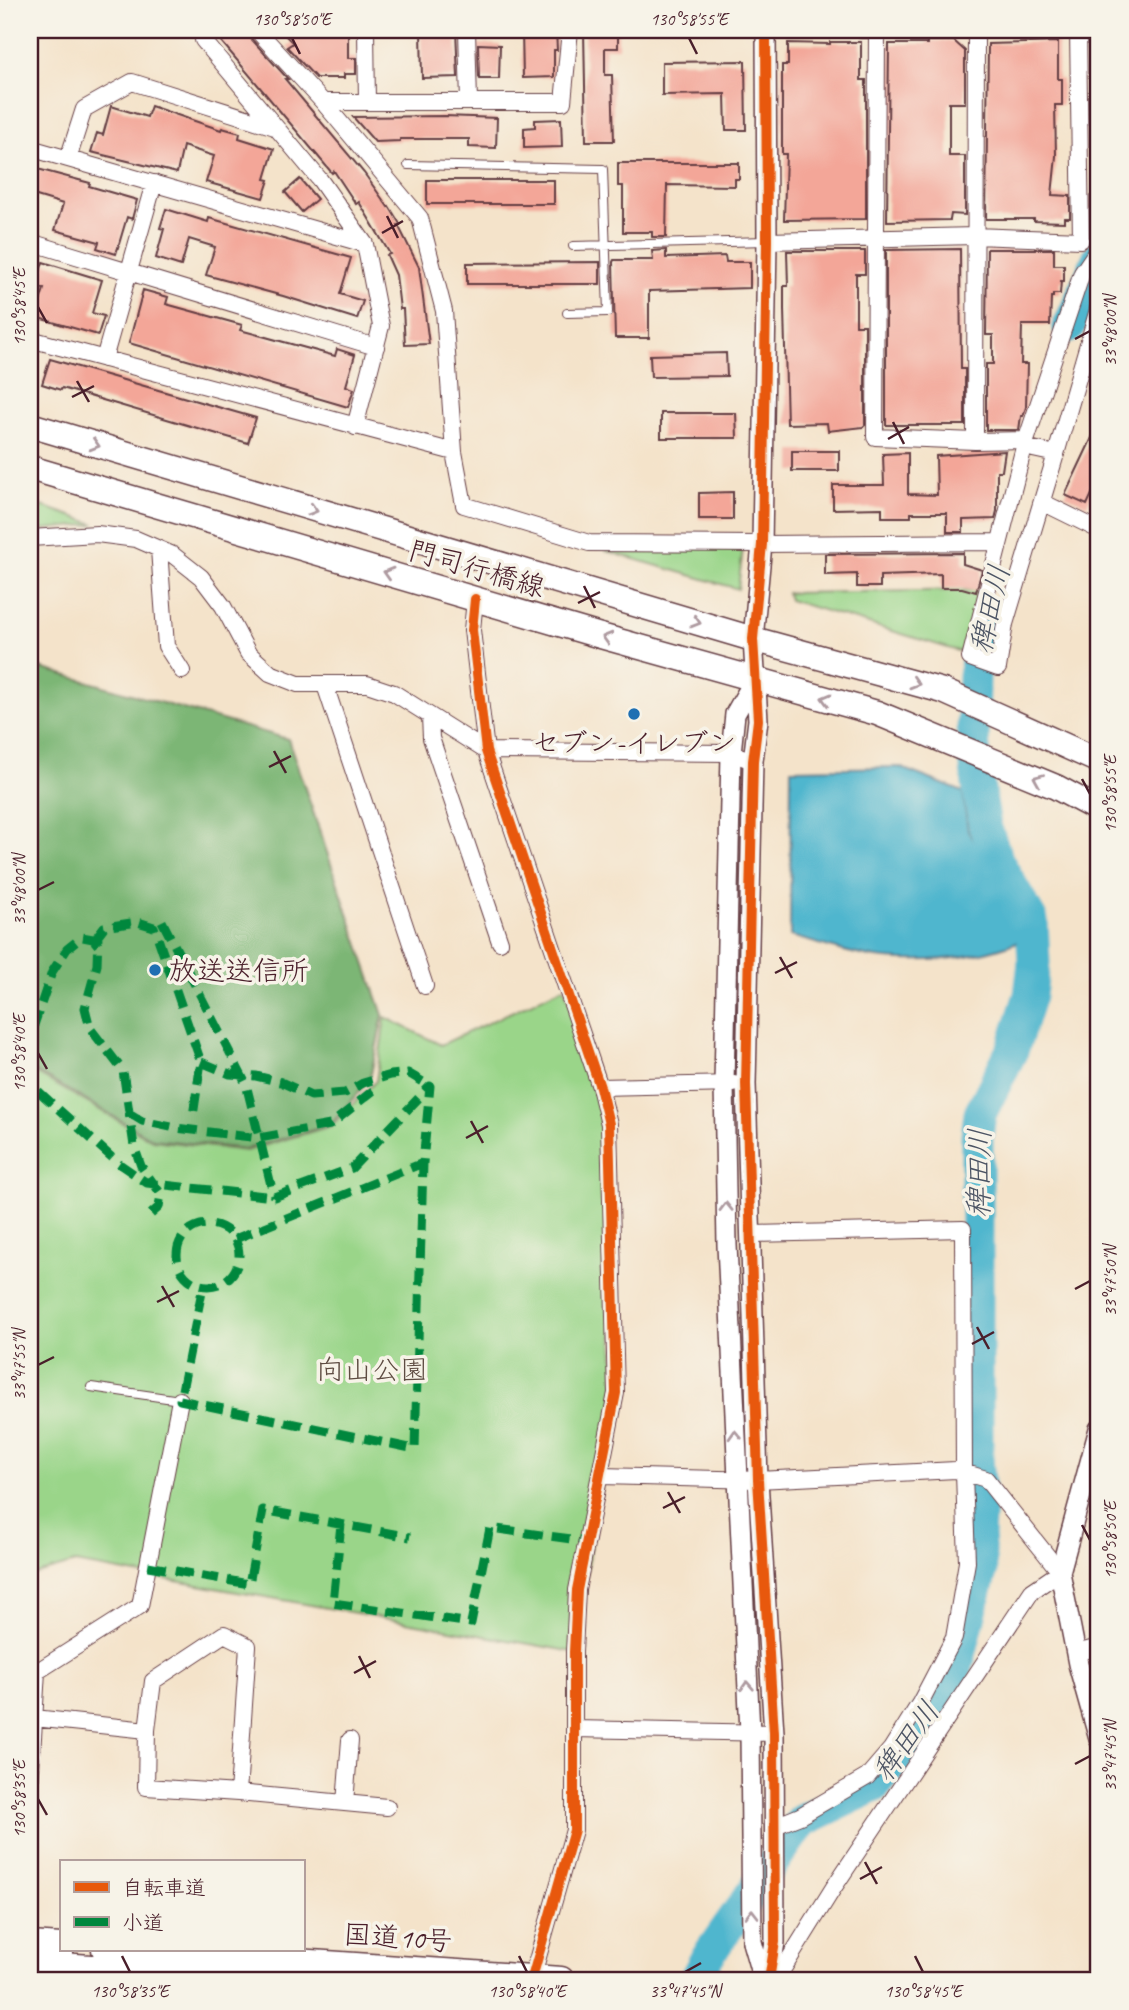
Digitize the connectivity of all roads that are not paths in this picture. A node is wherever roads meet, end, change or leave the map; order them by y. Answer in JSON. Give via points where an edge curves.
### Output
{"nodes":[{"id":1,"x":257,"y":30,"type":"edge"},
{"id":2,"x":366,"y":30,"type":"edge"},
{"id":3,"x":467,"y":30,"type":"edge"},
{"id":4,"x":570,"y":30,"type":"edge"},
{"id":5,"x":766,"y":30,"type":"edge"},
{"id":6,"x":861,"y":30,"type":"edge"},
{"id":7,"x":877,"y":30,"type":"edge"},
{"id":8,"x":976,"y":30,"type":"edge"},
{"id":9,"x":1022,"y":30,"type":"edge"},
{"id":10,"x":1078,"y":30,"type":"edge"},
{"id":11,"x":203,"y":40,"type":"dead end"},
{"id":12,"x":323,"y":102,"type":"junction"},
{"id":13,"x":367,"y":102,"type":"junction"},
{"id":14,"x":469,"y":102,"type":"junction"},
{"id":15,"x":275,"y":127,"type":"junction"},
{"id":16,"x":30,"y":148,"type":"edge"},
{"id":17,"x":68,"y":159,"type":"junction"},
{"id":18,"x":408,"y":165,"type":"dead end"},
{"id":19,"x":154,"y":183,"type":"junction"},
{"id":20,"x":975,"y":236,"type":"junction"},
{"id":21,"x":875,"y":239,"type":"junction"},
{"id":22,"x":1099,"y":239,"type":"edge"},
{"id":23,"x":1081,"y":240,"type":"junction"},
{"id":24,"x":767,"y":241,"type":"junction"},
{"id":25,"x":30,"y":242,"type":"edge"},
{"id":26,"x":365,"y":244,"type":"junction"},
{"id":27,"x":573,"y":246,"type":"dead end"},
{"id":28,"x":606,"y":246,"type":"junction"},
{"id":29,"x":1099,"y":248,"type":"edge"},
{"id":30,"x":130,"y":272,"type":"junction"},
{"id":31,"x":1099,"y":306,"type":"edge"},
{"id":32,"x":567,"y":313,"type":"dead end"},
{"id":33,"x":1095,"y":335,"type":"edge"},
{"id":34,"x":30,"y":339,"type":"edge"},
{"id":35,"x":376,"y":347,"type":"junction"},
{"id":36,"x":104,"y":359,"type":"junction"},
{"id":37,"x":30,"y":425,"type":"edge"},
{"id":38,"x":355,"y":427,"type":"junction"},
{"id":39,"x":975,"y":441,"type":"junction"},
{"id":40,"x":1025,"y":443,"type":"junction"},
{"id":41,"x":454,"y":452,"type":"junction"},
{"id":42,"x":1056,"y":454,"type":"junction"},
{"id":43,"x":30,"y":468,"type":"edge"},
{"id":44,"x":1042,"y":502,"type":"junction"},
{"id":45,"x":1099,"y":530,"type":"edge"},
{"id":46,"x":30,"y":538,"type":"edge"},
{"id":47,"x":999,"y":542,"type":"junction"},
{"id":48,"x":762,"y":544,"type":"junction"},
{"id":49,"x":159,"y":549,"type":"junction"},
{"id":50,"x":475,"y":599,"type":"junction"},
{"id":51,"x":752,"y":639,"type":"junction"},
{"id":52,"x":182,"y":671,"type":"dead end"},
{"id":53,"x":755,"y":679,"type":"junction"},
{"id":54,"x":325,"y":685,"type":"junction"},
{"id":55,"x":430,"y":716,"type":"junction"},
{"id":56,"x":486,"y":751,"type":"junction"},
{"id":57,"x":731,"y":753,"type":"junction"},
{"id":58,"x":753,"y":761,"type":"junction"},
{"id":59,"x":1099,"y":761,"type":"edge"},
{"id":60,"x":1099,"y":810,"type":"edge"},
{"id":61,"x":500,"y":942,"type":"dead end"},
{"id":62,"x":425,"y":986,"type":"dead end"},
{"id":63,"x":724,"y":1084,"type":"junction"},
{"id":64,"x":746,"y":1084,"type":"junction"},
{"id":65,"x":600,"y":1087,"type":"junction"},
{"id":66,"x":751,"y":1234,"type":"junction"},
{"id":67,"x":91,"y":1387,"type":"dead end"},
{"id":68,"x":180,"y":1400,"type":"joint"},
{"id":69,"x":1099,"y":1429,"type":"edge"},
{"id":70,"x":964,"y":1473,"type":"junction"},
{"id":71,"x":601,"y":1476,"type":"junction"},
{"id":72,"x":737,"y":1479,"type":"junction"},
{"id":73,"x":758,"y":1480,"type":"junction"},
{"id":74,"x":1060,"y":1572,"type":"junction"},
{"id":75,"x":1099,"y":1647,"type":"edge"},
{"id":76,"x":1076,"y":1653,"type":"junction"},
{"id":77,"x":33,"y":1673,"type":"edge"},
{"id":78,"x":34,"y":1718,"type":"junction"},
{"id":79,"x":575,"y":1729,"type":"junction"},
{"id":80,"x":147,"y":1730,"type":"junction"},
{"id":81,"x":750,"y":1732,"type":"junction"},
{"id":82,"x":774,"y":1732,"type":"junction"},
{"id":83,"x":1099,"y":1739,"type":"edge"},
{"id":84,"x":351,"y":1740,"type":"dead end"},
{"id":85,"x":30,"y":1788,"type":"edge"},
{"id":86,"x":238,"y":1793,"type":"junction"},
{"id":87,"x":345,"y":1803,"type":"junction"},
{"id":88,"x":387,"y":1807,"type":"dead end"},
{"id":89,"x":775,"y":1826,"type":"junction"},
{"id":90,"x":30,"y":1945,"type":"edge"},
{"id":91,"x":60,"y":1947,"type":"edge"},
{"id":92,"x":123,"y":1951,"type":"edge"},
{"id":93,"x":30,"y":1964,"type":"edge"},
{"id":94,"x":300,"y":1971,"type":"edge"},
{"id":95,"x":532,"y":1978,"type":"junction"},
{"id":96,"x":274,"y":1980,"type":"edge"},
{"id":97,"x":561,"y":1980,"type":"edge"},
{"id":98,"x":763,"y":1980,"type":"edge"},
{"id":99,"x":769,"y":1980,"type":"edge"},
{"id":100,"x":776,"y":1980,"type":"edge"}],
"edges":[{"from":1,"to":12,"type":"street"},
{"from":2,"to":13,"type":"street"},
{"from":3,"to":14,"type":"street"},
{"from":4,"to":14,"type":"street","via":[[563,102]]},
{"from":5,"to":24,"type":"street"},
{"from":6,"to":7,"type":"street"},
{"from":7,"to":8,"type":"street"},
{"from":7,"to":21,"type":"street"},
{"from":8,"to":9,"type":"street"},
{"from":8,"to":20,"type":"street"},
{"from":10,"to":23,"type":"street"},
{"from":11,"to":15,"type":"street"},
{"from":12,"to":13,"type":"street"},
{"from":12,"to":41,"type":"street","via":[[419,218],[444,311]]},
{"from":13,"to":14,"type":"street"},
{"from":15,"to":17,"type":"street","via":[[132,82],[83,109]]},
{"from":15,"to":26,"type":"street"},
{"from":16,"to":17,"type":"street"},
{"from":17,"to":19,"type":"street"},
{"from":18,"to":28,"type":"lane","via":[[603,169]]},
{"from":19,"to":26,"type":"street"},
{"from":19,"to":30,"type":"street"},
{"from":20,"to":21,"type":"street"},
{"from":20,"to":23,"type":"street"},
{"from":20,"to":39,"type":"street"},
{"from":21,"to":24,"type":"street"},
{"from":21,"to":39,"type":"street","via":[[875,437]]},
{"from":22,"to":23,"type":"street"},
{"from":24,"to":28,"type":"lane"},
{"from":24,"to":48,"type":"street"},
{"from":25,"to":30,"type":"street"},
{"from":26,"to":35,"type":"street","via":[[381,326]]},
{"from":27,"to":28,"type":"lane"},
{"from":28,"to":32,"type":"lane","via":[[608,312]]},
{"from":29,"to":40,"type":"street","via":[[1082,273]]},
{"from":30,"to":35,"type":"street"},
{"from":30,"to":36,"type":"street"},
{"from":31,"to":33,"type":"street"},
{"from":33,"to":42,"type":"street"},
{"from":34,"to":36,"type":"street"},
{"from":35,"to":38,"type":"street"},
{"from":36,"to":38,"type":"street"},
{"from":37,"to":51,"type":"main road","name":"門司行橋線","one_way":true},
{"from":38,"to":41,"type":"street"},
{"from":39,"to":40,"type":"street"},
{"from":40,"to":42,"type":"street"},
{"from":40,"to":47,"type":"street"},
{"from":41,"to":48,"type":"street","via":[[464,505],[589,543]]},
{"from":42,"to":44,"type":"street"},
{"from":50,"to":43,"type":"main road","name":"門司行橋線","one_way":true},
{"from":44,"to":45,"type":"street"},
{"from":44,"to":47,"type":"street","via":[[1005,624],[998,667],[970,658]]},
{"from":46,"to":49,"type":"street","via":[[97,534]]},
{"from":47,"to":48,"type":"street"},
{"from":48,"to":51,"type":"street"},
{"from":49,"to":52,"type":"street","via":[[166,646]]},
{"from":49,"to":54,"type":"street","via":[[201,577],[248,653],[270,673],[298,684]]},
{"from":53,"to":50,"type":"main road","name":"門司行橋線","one_way":true},
{"from":50,"to":56,"type":"street","via":[[472,630]]},
{"from":51,"to":53,"type":"street"},
{"from":51,"to":59,"type":"main road","name":"門司行橋線","one_way":true,"via":[[943,691]]},
{"from":53,"to":57,"type":"street","via":[[734,714]]},
{"from":53,"to":58,"type":"street","via":[[758,720]]},
{"from":60,"to":53,"type":"main road","name":"門司行橋線","one_way":true,"via":[[1055,786],[877,713]]},
{"from":54,"to":55,"type":"street","via":[[367,684],[394,693]]},
{"from":54,"to":62,"type":"street"},
{"from":55,"to":56,"type":"street"},
{"from":55,"to":61,"type":"street","via":[[431,738]]},
{"from":56,"to":57,"type":"street"},
{"from":56,"to":65,"type":"street"},
{"from":57,"to":58,"type":"street"},
{"from":57,"to":63,"type":"street"},
{"from":58,"to":64,"type":"street"},
{"from":63,"to":64,"type":"street"},
{"from":63,"to":65,"type":"street"},
{"from":72,"to":63,"type":"street","one_way":true},
{"from":64,"to":66,"type":"street"},
{"from":65,"to":71,"type":"street","via":[[609,1124],[616,1393]]},
{"from":66,"to":70,"type":"street","via":[[964,1230]]},
{"from":66,"to":73,"type":"street"},
{"from":67,"to":68,"type":"lane"},
{"from":68,"to":77,"type":"street","via":[[140,1606]]},
{"from":69,"to":74,"type":"street"},
{"from":70,"to":73,"type":"street"},
{"from":70,"to":74,"type":"street","via":[[986,1479]]},
{"from":70,"to":89,"type":"street","via":[[967,1562],[954,1638],[891,1749],[867,1777],[809,1812]]},
{"from":71,"to":72,"type":"street"},
{"from":71,"to":79,"type":"street","via":[[577,1590]]},
{"from":72,"to":73,"type":"street"},
{"from":81,"to":72,"type":"street","one_way":true},
{"from":73,"to":82,"type":"street"},
{"from":74,"to":76,"type":"street"},
{"from":74,"to":100,"type":"street","via":[[1032,1591]]},
{"from":75,"to":76,"type":"street"},
{"from":76,"to":83,"type":"street"},
{"from":77,"to":78,"type":"street"},
{"from":78,"to":80,"type":"street"},
{"from":78,"to":85,"type":"street"},
{"from":79,"to":81,"type":"street"},
{"from":79,"to":95,"type":"street","via":[[574,1830]]},
{"from":80,"to":86,"type":"street","via":[[146,1787]]},
{"from":80,"to":86,"type":"street","via":[[153,1681],[224,1634],[248,1646]]},
{"from":81,"to":82,"type":"street"},
{"from":98,"to":81,"type":"street","one_way":true,"via":[[752,1942]]},
{"from":82,"to":89,"type":"street"},
{"from":84,"to":87,"type":"street"},
{"from":86,"to":87,"type":"street"},
{"from":87,"to":88,"type":"street"},
{"from":89,"to":99,"type":"street","via":[[775,1942]]},
{"from":90,"to":91,"type":"highway"},
{"from":92,"to":94,"type":"highway","name":"国道10号"},
{"from":93,"to":96,"type":"highway"},
{"from":94,"to":95,"type":"highway","name":"国道10号"},
{"from":95,"to":97,"type":"highway","name":"国道10号"}]}
